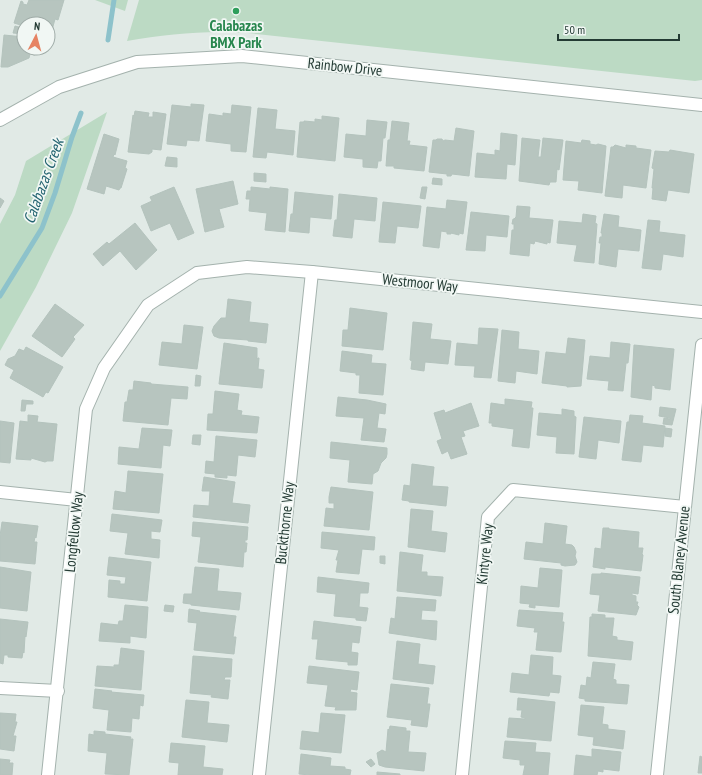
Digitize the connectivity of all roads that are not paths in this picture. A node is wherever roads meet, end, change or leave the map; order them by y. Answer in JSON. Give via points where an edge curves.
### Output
{"nodes":[{"id":1,"x":702,"y":105,"type":"edge"},
{"id":2,"x":0,"y":120,"type":"edge"},
{"id":3,"x":312,"y":272,"type":"junction"},
{"id":4,"x":148,"y":305,"type":"joint"},
{"id":5,"x":702,"y":312,"type":"edge"},
{"id":6,"x":702,"y":345,"type":"edge"},
{"id":7,"x":0,"y":492,"type":"edge"},
{"id":8,"x":76,"y":500,"type":"junction"},
{"id":9,"x":685,"y":506,"type":"junction"},
{"id":10,"x":0,"y":688,"type":"edge"},
{"id":11,"x":58,"y":691,"type":"junction"},
{"id":12,"x":48,"y":775,"type":"edge"},
{"id":13,"x":259,"y":775,"type":"edge"},
{"id":14,"x":462,"y":775,"type":"edge"},
{"id":15,"x":657,"y":775,"type":"edge"}],
"edges":[{"from":1,"to":2,"type":"street","name":"Rainbow Drive","via":[[242,56],[137,62],[59,87]]},
{"from":3,"to":4,"type":"street","name":"Westmoor Way","via":[[247,266],[197,273]]},
{"from":3,"to":5,"type":"street","name":"Westmoor Way"},
{"from":3,"to":13,"type":"street","name":"Buckthorne Way"},
{"from":4,"to":8,"type":"street","name":"Longfellow Way","via":[[104,368],[86,409]]},
{"from":6,"to":9,"type":"street","name":"South Blaney Avenue"},
{"from":7,"to":8,"type":"street"},
{"from":8,"to":11,"type":"street","name":"Longfellow Way"},
{"from":9,"to":14,"type":"street","name":"Kintyre Way","via":[[513,490],[488,517]]},
{"from":9,"to":15,"type":"street","name":"South Blaney Avenue"},
{"from":10,"to":11,"type":"street"},
{"from":11,"to":12,"type":"street","name":"Longfellow Way"}]}
